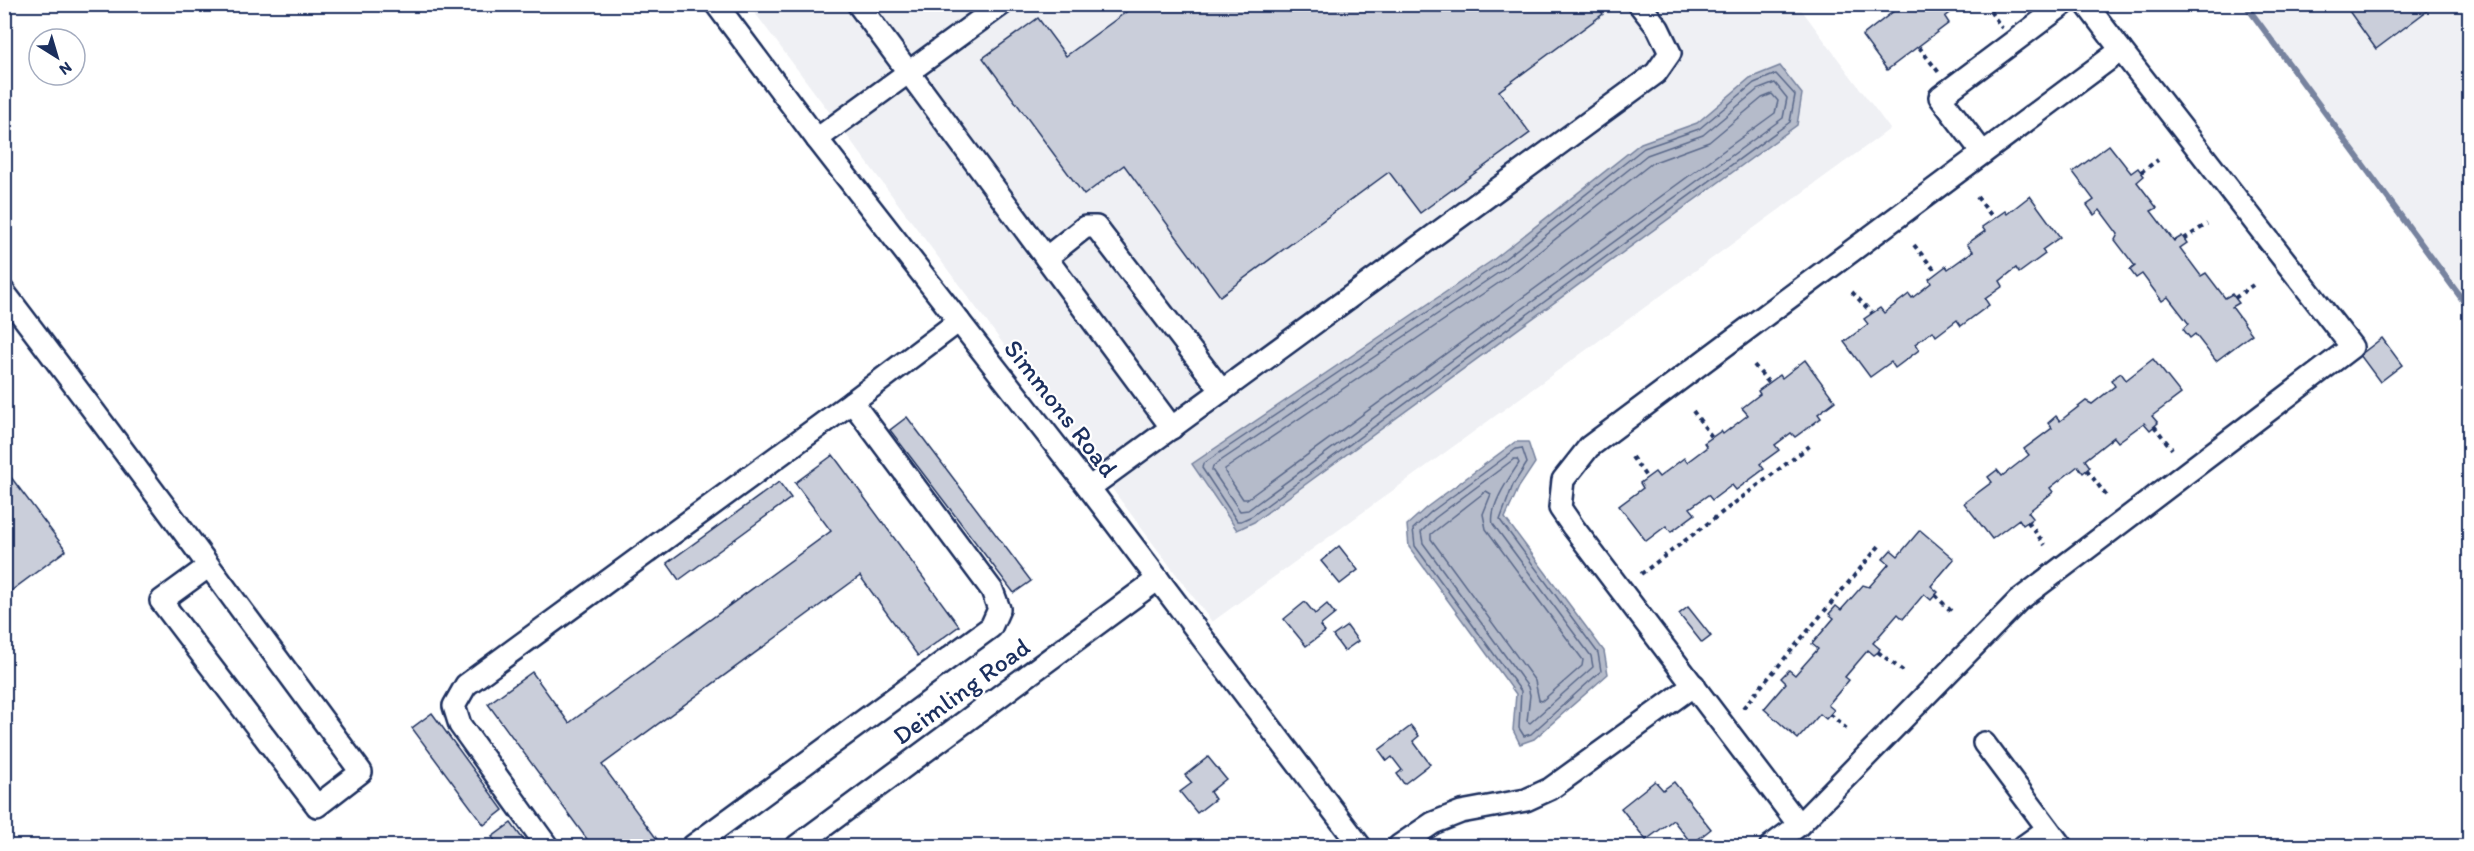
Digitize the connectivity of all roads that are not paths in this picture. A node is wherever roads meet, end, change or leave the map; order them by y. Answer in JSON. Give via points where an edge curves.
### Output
{"nodes":[{"id":1,"x":717,"y":4,"type":"edge"},
{"id":2,"x":858,"y":4,"type":"edge"},
{"id":3,"x":1002,"y":4,"type":"edge"},
{"id":4,"x":1639,"y":4,"type":"edge"},
{"id":5,"x":2064,"y":4,"type":"edge"},
{"id":6,"x":2086,"y":4,"type":"edge"},
{"id":7,"x":2121,"y":50,"type":"junction"},
{"id":8,"x":909,"y":73,"type":"junction"},
{"id":9,"x":818,"y":139,"type":"junction"},
{"id":10,"x":1983,"y":153,"type":"junction"},
{"id":11,"x":1046,"y":258,"type":"junction"},
{"id":12,"x":4,"y":292,"type":"edge"},
{"id":13,"x":959,"y":321,"type":"junction"},
{"id":14,"x":1222,"y":391,"type":"junction"},
{"id":15,"x":852,"y":402,"type":"junction"},
{"id":16,"x":1172,"y":428,"type":"junction"},
{"id":17,"x":1089,"y":488,"type":"junction"},
{"id":18,"x":209,"y":566,"type":"junction"},
{"id":19,"x":1158,"y":579,"type":"junction"},
{"id":20,"x":1694,"y":685,"type":"junction"},
{"id":21,"x":1984,"y":743,"type":"dead end"},
{"id":22,"x":1799,"y":825,"type":"junction"},
{"id":23,"x":2048,"y":829,"type":"junction"},
{"id":24,"x":547,"y":846,"type":"edge"},
{"id":25,"x":693,"y":846,"type":"edge"},
{"id":26,"x":797,"y":846,"type":"edge"},
{"id":27,"x":1360,"y":846,"type":"edge"},
{"id":28,"x":1399,"y":846,"type":"edge"},
{"id":29,"x":1771,"y":846,"type":"edge"},
{"id":30,"x":2024,"y":846,"type":"edge"},
{"id":31,"x":2061,"y":846,"type":"edge"}],
"edges":[{"from":1,"to":9,"type":"street","name":"Simmons Road"},
{"from":2,"to":8,"type":"street"},
{"from":3,"to":8,"type":"street"},
{"from":4,"to":14,"type":"street","via":[[1658,28],[1670,53],[1656,73]]},
{"from":5,"to":10,"type":"street","via":[[1940,97]]},
{"from":6,"to":7,"type":"street"},
{"from":7,"to":10,"type":"street"},
{"from":7,"to":22,"type":"street","via":[[2352,347],[2018,601]]},
{"from":8,"to":9,"type":"street"},
{"from":8,"to":11,"type":"street"},
{"from":9,"to":13,"type":"street","name":"Simmons Road"},
{"from":10,"to":20,"type":"street","via":[[1589,447],[1563,480],[1560,508]]},
{"from":11,"to":14,"type":"street","via":[[1085,227],[1096,227]]},
{"from":11,"to":16,"type":"street"},
{"from":12,"to":18,"type":"street"},
{"from":13,"to":15,"type":"street"},
{"from":13,"to":17,"type":"street","name":"Simmons Road"},
{"from":14,"to":16,"type":"street"},
{"from":15,"to":24,"type":"street","via":[[466,685],[454,706],[460,726]]},
{"from":15,"to":25,"type":"street","via":[[992,590],[999,609],[992,627]]},
{"from":16,"to":17,"type":"street"},
{"from":17,"to":19,"type":"street","name":"Simmons Road"},
{"from":18,"to":18,"type":"street","via":[[362,772],[317,806],[161,601]]},
{"from":19,"to":26,"type":"street","name":"Deimling Road"},
{"from":19,"to":27,"type":"street","name":"Simmons Road"},
{"from":20,"to":22,"type":"street"},
{"from":20,"to":28,"type":"street","via":[[1550,789],[1526,800],[1461,812],[1433,823]]},
{"from":21,"to":23,"type":"street"},
{"from":22,"to":29,"type":"street"},
{"from":23,"to":30,"type":"street"},
{"from":23,"to":31,"type":"street"}]}
